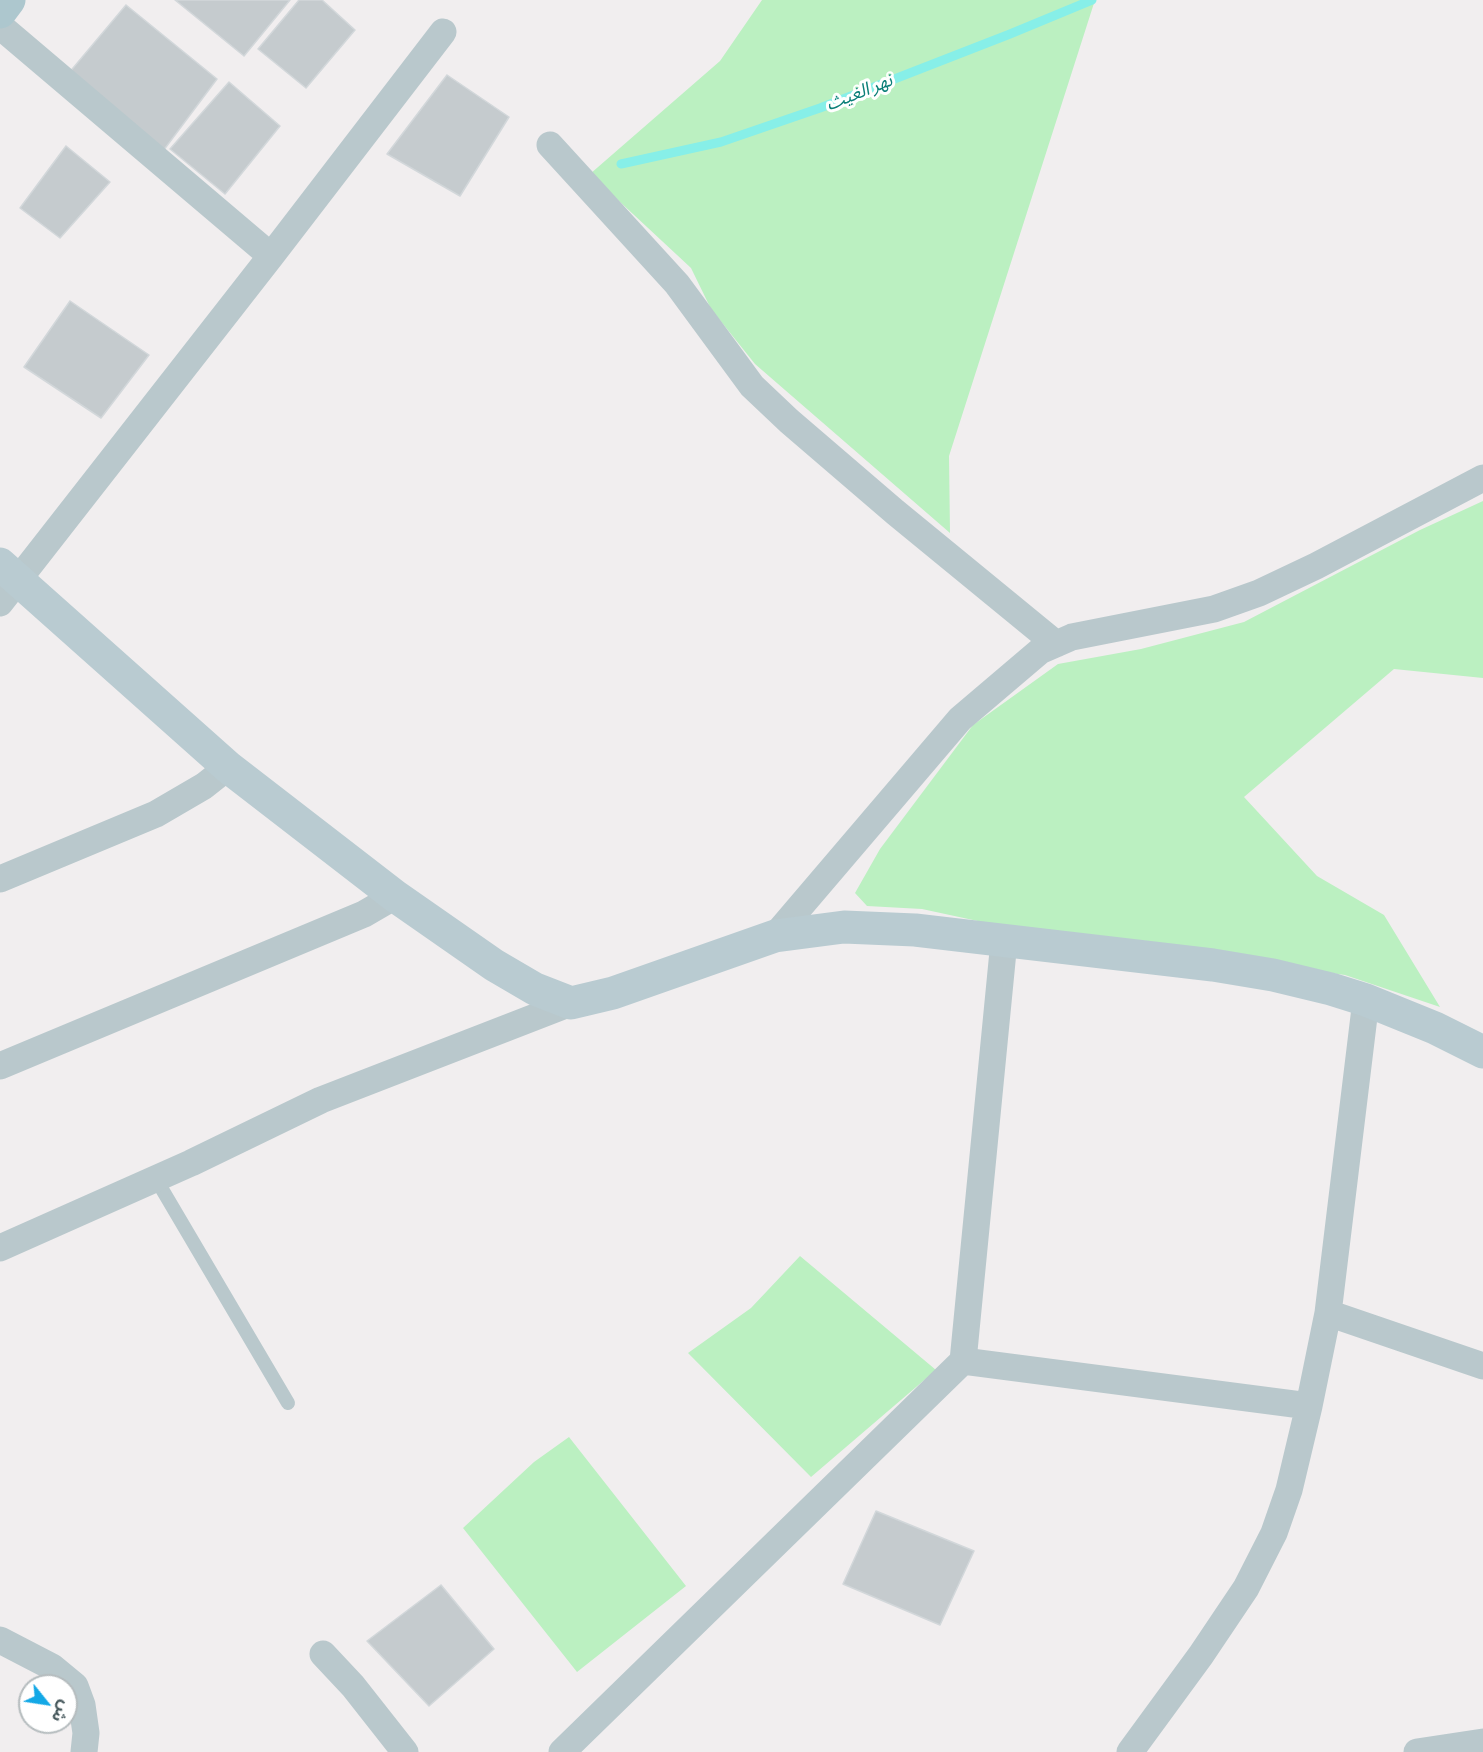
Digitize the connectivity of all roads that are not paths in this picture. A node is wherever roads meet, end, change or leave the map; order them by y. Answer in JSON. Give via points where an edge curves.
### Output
{"nodes":[{"id":1,"x":9,"y":0,"type":"edge"},
{"id":2,"x":0,"y":12,"type":"edge"},
{"id":3,"x":0,"y":26,"type":"edge"},
{"id":4,"x":443,"y":32,"type":"dead end"},
{"id":5,"x":550,"y":145,"type":"dead end"},
{"id":6,"x":271,"y":256,"type":"junction"},
{"id":7,"x":1483,"y":478,"type":"edge"},
{"id":8,"x":6,"y":583,"type":"edge"},
{"id":9,"x":1056,"y":644,"type":"junction"},
{"id":10,"x":228,"y":767,"type":"junction"},
{"id":11,"x":0,"y":879,"type":"edge"},
{"id":12,"x":394,"y":896,"type":"junction"},
{"id":13,"x":775,"y":936,"type":"junction"},
{"id":14,"x":1004,"y":941,"type":"junction"},
{"id":15,"x":1366,"y":1000,"type":"junction"},
{"id":16,"x":571,"y":1003,"type":"junction"},
{"id":17,"x":1483,"y":1052,"type":"edge"},
{"id":18,"x":0,"y":1066,"type":"edge"},
{"id":19,"x":156,"y":1179,"type":"junction"},
{"id":20,"x":0,"y":1248,"type":"edge"},
{"id":21,"x":1328,"y":1313,"type":"junction"},
{"id":22,"x":963,"y":1361,"type":"junction"},
{"id":23,"x":1483,"y":1366,"type":"edge"},
{"id":24,"x":288,"y":1403,"type":"dead end"},
{"id":25,"x":1310,"y":1406,"type":"junction"},
{"id":26,"x":0,"y":1640,"type":"edge"},
{"id":27,"x":322,"y":1654,"type":"dead end"},
{"id":28,"x":1483,"y":1742,"type":"edge"},
{"id":29,"x":84,"y":1752,"type":"edge"},
{"id":30,"x":405,"y":1752,"type":"edge"},
{"id":31,"x":562,"y":1752,"type":"edge"},
{"id":32,"x":1130,"y":1752,"type":"edge"},
{"id":33,"x":1417,"y":1752,"type":"edge"}],
"edges":[{"from":1,"to":2,"type":"main road"},
{"from":3,"to":6,"type":"street"},
{"from":4,"to":6,"type":"street"},
{"from":5,"to":9,"type":"street","via":[[677,284],[752,386],[886,505]]},
{"from":6,"to":8,"type":"street"},
{"from":7,"to":9,"type":"street","via":[[1259,593],[1214,609],[1072,637]]},
{"from":8,"to":10,"type":"street"},
{"from":9,"to":13,"type":"street","via":[[1040,651],[960,719]]},
{"from":10,"to":11,"type":"street","via":[[156,814]]},
{"from":10,"to":12,"type":"street"},
{"from":12,"to":16,"type":"street","via":[[494,965],[535,989]]},
{"from":12,"to":18,"type":"street","via":[[364,914]]},
{"from":13,"to":14,"type":"street","via":[[844,927],[915,930]]},
{"from":13,"to":16,"type":"street","via":[[613,993]]},
{"from":14,"to":15,"type":"street","via":[[1213,965],[1273,975]]},
{"from":14,"to":22,"type":"street"},
{"from":15,"to":17,"type":"street"},
{"from":15,"to":21,"type":"street"},
{"from":16,"to":19,"type":"street","via":[[321,1100]]},
{"from":19,"to":20,"type":"street"},
{"from":19,"to":24,"type":"lane"},
{"from":21,"to":23,"type":"street"},
{"from":21,"to":25,"type":"street"},
{"from":22,"to":25,"type":"street"},
{"from":22,"to":31,"type":"street"},
{"from":25,"to":32,"type":"street","via":[[1274,1533],[1246,1588]]},
{"from":26,"to":29,"type":"street","via":[[52,1667],[75,1686],[86,1733]]},
{"from":27,"to":30,"type":"street"},
{"from":28,"to":33,"type":"street"}]}
